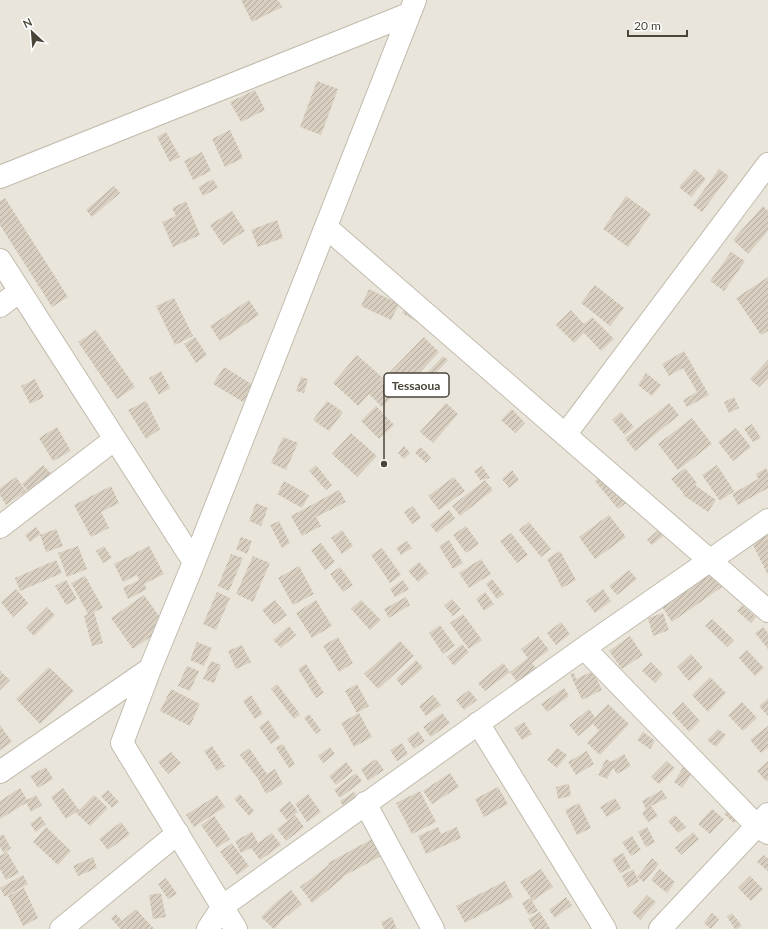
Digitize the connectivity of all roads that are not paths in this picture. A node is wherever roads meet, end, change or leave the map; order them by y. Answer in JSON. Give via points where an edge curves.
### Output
{"nodes":[{"id":1,"x":412,"y":7,"type":"edge"},
{"id":2,"x":768,"y":164,"type":"edge"},
{"id":3,"x":0,"y":177,"type":"edge"},
{"id":4,"x":326,"y":227,"type":"junction"},
{"id":5,"x":0,"y":260,"type":"edge"},
{"id":6,"x":20,"y":291,"type":"junction"},
{"id":7,"x":0,"y":306,"type":"edge"},
{"id":8,"x":565,"y":435,"type":"junction"},
{"id":9,"x":115,"y":439,"type":"junction"},
{"id":10,"x":768,"y":520,"type":"edge"},
{"id":11,"x":0,"y":527,"type":"edge"},
{"id":12,"x":710,"y":561,"type":"junction"},
{"id":13,"x":194,"y":562,"type":"junction"},
{"id":14,"x":768,"y":611,"type":"edge"},
{"id":15,"x":584,"y":648,"type":"junction"},
{"id":16,"x":150,"y":669,"type":"junction"},
{"id":17,"x":478,"y":723,"type":"junction"},
{"id":18,"x":0,"y":772,"type":"edge"},
{"id":19,"x":366,"y":803,"type":"junction"},
{"id":20,"x":764,"y":824,"type":"edge"},
{"id":21,"x":178,"y":833,"type":"junction"},
{"id":22,"x":222,"y":906,"type":"junction"},
{"id":23,"x":61,"y":929,"type":"edge"},
{"id":24,"x":208,"y":929,"type":"edge"},
{"id":25,"x":236,"y":929,"type":"edge"},
{"id":26,"x":433,"y":929,"type":"edge"},
{"id":27,"x":605,"y":929,"type":"edge"},
{"id":28,"x":660,"y":929,"type":"edge"}],
"edges":[{"from":1,"to":3,"type":"street"},
{"from":1,"to":4,"type":"street"},
{"from":2,"to":8,"type":"street"},
{"from":4,"to":8,"type":"street"},
{"from":4,"to":13,"type":"street"},
{"from":5,"to":6,"type":"street"},
{"from":6,"to":7,"type":"street"},
{"from":6,"to":9,"type":"street"},
{"from":8,"to":12,"type":"street"},
{"from":9,"to":11,"type":"street"},
{"from":9,"to":13,"type":"street"},
{"from":10,"to":12,"type":"street"},
{"from":12,"to":14,"type":"street"},
{"from":12,"to":15,"type":"street"},
{"from":13,"to":16,"type":"street"},
{"from":15,"to":17,"type":"street"},
{"from":15,"to":20,"type":"street"},
{"from":16,"to":18,"type":"street"},
{"from":16,"to":21,"type":"street","via":[[122,743]]},
{"from":17,"to":19,"type":"street"},
{"from":17,"to":27,"type":"street"},
{"from":19,"to":22,"type":"street"},
{"from":19,"to":26,"type":"street"},
{"from":20,"to":28,"type":"street"},
{"from":21,"to":22,"type":"street"},
{"from":21,"to":23,"type":"street"},
{"from":22,"to":24,"type":"street"},
{"from":22,"to":25,"type":"street"}]}
